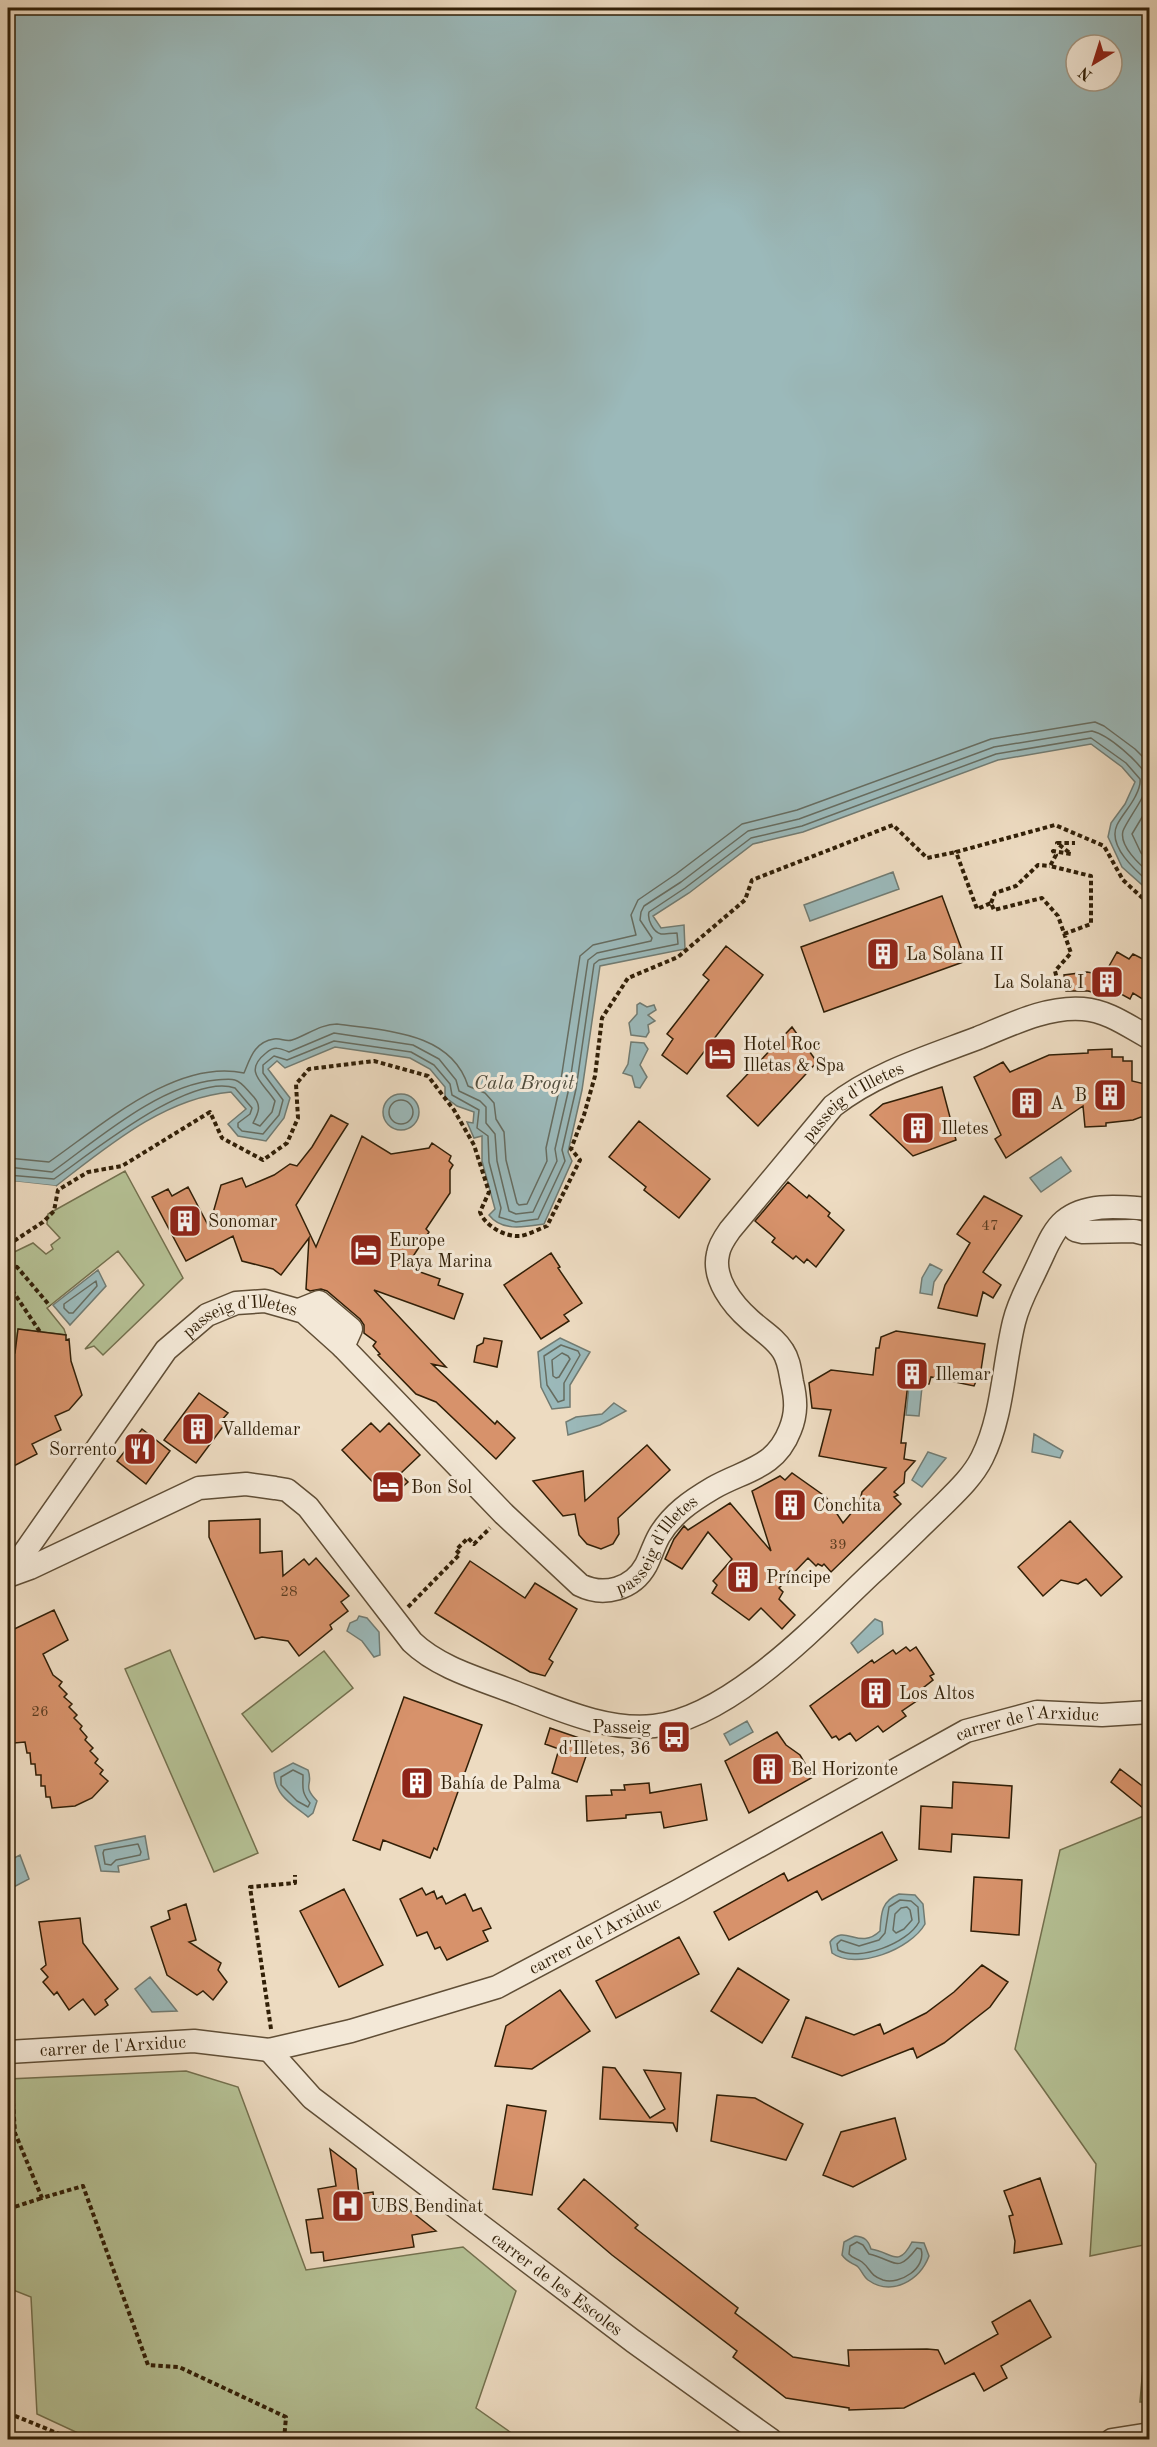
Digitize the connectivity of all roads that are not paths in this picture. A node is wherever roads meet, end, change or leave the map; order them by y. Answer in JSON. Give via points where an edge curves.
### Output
{"nodes":[{"id":1,"x":1149,"y":1038,"type":"edge"},
{"id":2,"x":1149,"y":1209,"type":"edge"},
{"id":3,"x":1077,"y":1214,"type":"junction"},
{"id":4,"x":1098,"y":1232,"type":"junction"},
{"id":5,"x":1149,"y":1235,"type":"edge"},
{"id":6,"x":1035,"y":1272,"type":"junction"},
{"id":7,"x":45,"y":1526,"type":"junction"},
{"id":8,"x":68,"y":1550,"type":"junction"},
{"id":9,"x":8,"y":1576,"type":"edge"},
{"id":10,"x":1149,"y":1712,"type":"edge"},
{"id":11,"x":274,"y":2048,"type":"junction"},
{"id":12,"x":9,"y":2060,"type":"edge"},
{"id":13,"x":1149,"y":2434,"type":"edge"},
{"id":14,"x":771,"y":2439,"type":"edge"},
{"id":15,"x":1112,"y":2439,"type":"edge"}],
"edges":[{"from":1,"to":7,"type":"street","name":"passeig d'Illetes","via":[[1099,1011],[1046,1013],[901,1067],[849,1093],[826,1113],[729,1230],[718,1253],[720,1278],[733,1301],[749,1320],[773,1338],[789,1366],[796,1400],[795,1416],[785,1440],[769,1461],[714,1487],[675,1514],[640,1574],[612,1591],[580,1586],[504,1514],[343,1347],[304,1312],[265,1301],[236,1303],[207,1315],[166,1350]]},
{"from":2,"to":3,"type":"street","name":"passeig d'Illetes","via":[[1103,1207]]},
{"from":3,"to":4,"type":"street","via":[[1071,1225],[1075,1230]]},
{"from":3,"to":6,"type":"street","name":"passeig d'Illetes","via":[[1064,1221],[1048,1243]]},
{"from":4,"to":5,"type":"street","via":[[1134,1231]]},
{"from":4,"to":6,"type":"street","via":[[1061,1248]]},
{"from":6,"to":8,"type":"street","name":"passeig d'Illetes","via":[[1014,1321],[993,1429],[982,1459],[968,1480],[786,1653],[730,1695],[672,1723],[628,1726],[600,1722],[564,1712],[434,1659],[412,1642],[308,1507],[286,1490],[246,1484],[199,1488]]},
{"from":7,"to":8,"type":"street","via":[[51,1546]]},
{"from":7,"to":9,"type":"street","name":"passeig d'Illetes"},
{"from":8,"to":9,"type":"street","name":"passeig d'Illetes"},
{"from":10,"to":11,"type":"street","name":"carrer de l'Arxiduc","via":[[1037,1712],[966,1731],[678,1892],[497,1987],[351,2031]]},
{"from":11,"to":12,"type":"street","name":"carrer de l'Arxiduc","via":[[194,2041]]},
{"from":11,"to":14,"type":"street","name":"carrer de les Escoles","via":[[312,2098],[633,2341]]},
{"from":13,"to":15,"type":"street"}]}
